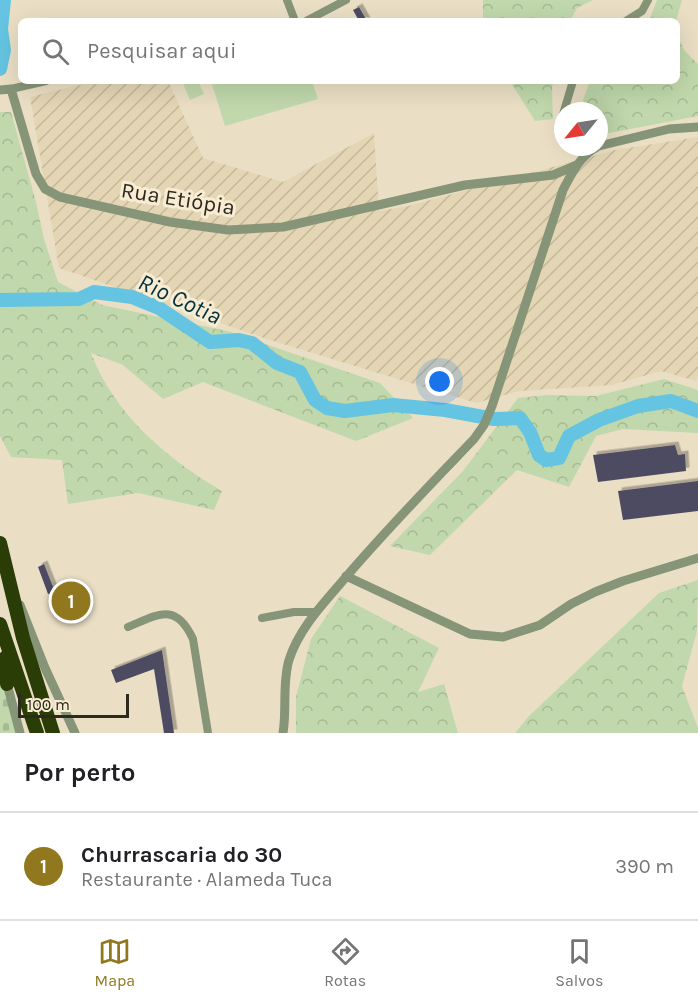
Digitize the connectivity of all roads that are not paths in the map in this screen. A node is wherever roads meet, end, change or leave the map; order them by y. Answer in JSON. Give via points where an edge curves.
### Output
{"nodes":[{"id":1,"x":287,"y":0,"type":"edge"},
{"id":2,"x":346,"y":0,"type":"edge"},
{"id":3,"x":648,"y":0,"type":"edge"},
{"id":4,"x":294,"y":18,"type":"edge"},
{"id":5,"x":312,"y":18,"type":"edge"},
{"id":6,"x":631,"y":18,"type":"edge"},
{"id":7,"x":32,"y":84,"type":"edge"},
{"id":8,"x":572,"y":84,"type":"edge"},
{"id":9,"x":5,"y":90,"type":"edge"},
{"id":10,"x":566,"y":102,"type":"edge"},
{"id":11,"x":698,"y":127,"type":"edge"},
{"id":12,"x":608,"y":144,"type":"edge"},
{"id":13,"x":584,"y":156,"type":"edge"},
{"id":14,"x":577,"y":165,"type":"junction"},
{"id":15,"x":553,"y":175,"type":"junction"},
{"id":16,"x":564,"y":190,"type":"junction"},
{"id":17,"x":0,"y":543,"type":"edge"},
{"id":18,"x":698,"y":558,"type":"edge"},
{"id":19,"x":7,"y":572,"type":"junction"},
{"id":20,"x":346,"y":576,"type":"junction"},
{"id":21,"x":316,"y":612,"type":"junction"},
{"id":22,"x":262,"y":618,"type":"dead end"},
{"id":23,"x":0,"y":624,"type":"edge"},
{"id":24,"x":128,"y":627,"type":"dead end"},
{"id":25,"x":6,"y":643,"type":"junction"},
{"id":26,"x":0,"y":660,"type":"edge"},
{"id":27,"x":7,"y":684,"type":"junction"},
{"id":28,"x":20,"y":733,"type":"edge"},
{"id":29,"x":37,"y":733,"type":"edge"},
{"id":30,"x":53,"y":733,"type":"edge"},
{"id":31,"x":75,"y":733,"type":"edge"},
{"id":32,"x":208,"y":733,"type":"edge"},
{"id":33,"x":283,"y":733,"type":"edge"}],
"edges":[{"from":1,"to":4,"type":"street"},
{"from":2,"to":5,"type":"street"},
{"from":3,"to":6,"type":"street","via":[[642,11]]},
{"from":7,"to":9,"type":"street"},
{"from":8,"to":10,"type":"street"},
{"from":9,"to":15,"type":"street","name":"Rua Etiópia","via":[[45,189],[60,197],[170,222],[228,230],[283,227],[465,185]]},
{"from":11,"to":12,"type":"street","via":[[669,129]]},
{"from":13,"to":14,"type":"street"},
{"from":14,"to":15,"type":"street","name":"Rua Etiópia"},
{"from":14,"to":16,"type":"street"},
{"from":15,"to":16,"type":"street"},
{"from":16,"to":20,"type":"street","via":[[484,425]]},
{"from":17,"to":19,"type":"highway"},
{"from":18,"to":20,"type":"street","via":[[623,581],[571,604],[540,625],[503,637],[470,634]]},
{"from":19,"to":30,"type":"highway"},
{"from":19,"to":31,"type":"street"},
{"from":20,"to":21,"type":"street"},
{"from":21,"to":22,"type":"street"},
{"from":21,"to":33,"type":"street","via":[[289,660]]},
{"from":23,"to":25,"type":"highway"},
{"from":24,"to":32,"type":"street","via":[[167,613],[177,615],[187,626],[193,639]]},
{"from":25,"to":27,"type":"highway"},
{"from":25,"to":29,"type":"highway"},
{"from":26,"to":27,"type":"street"},
{"from":27,"to":28,"type":"street"}]}
